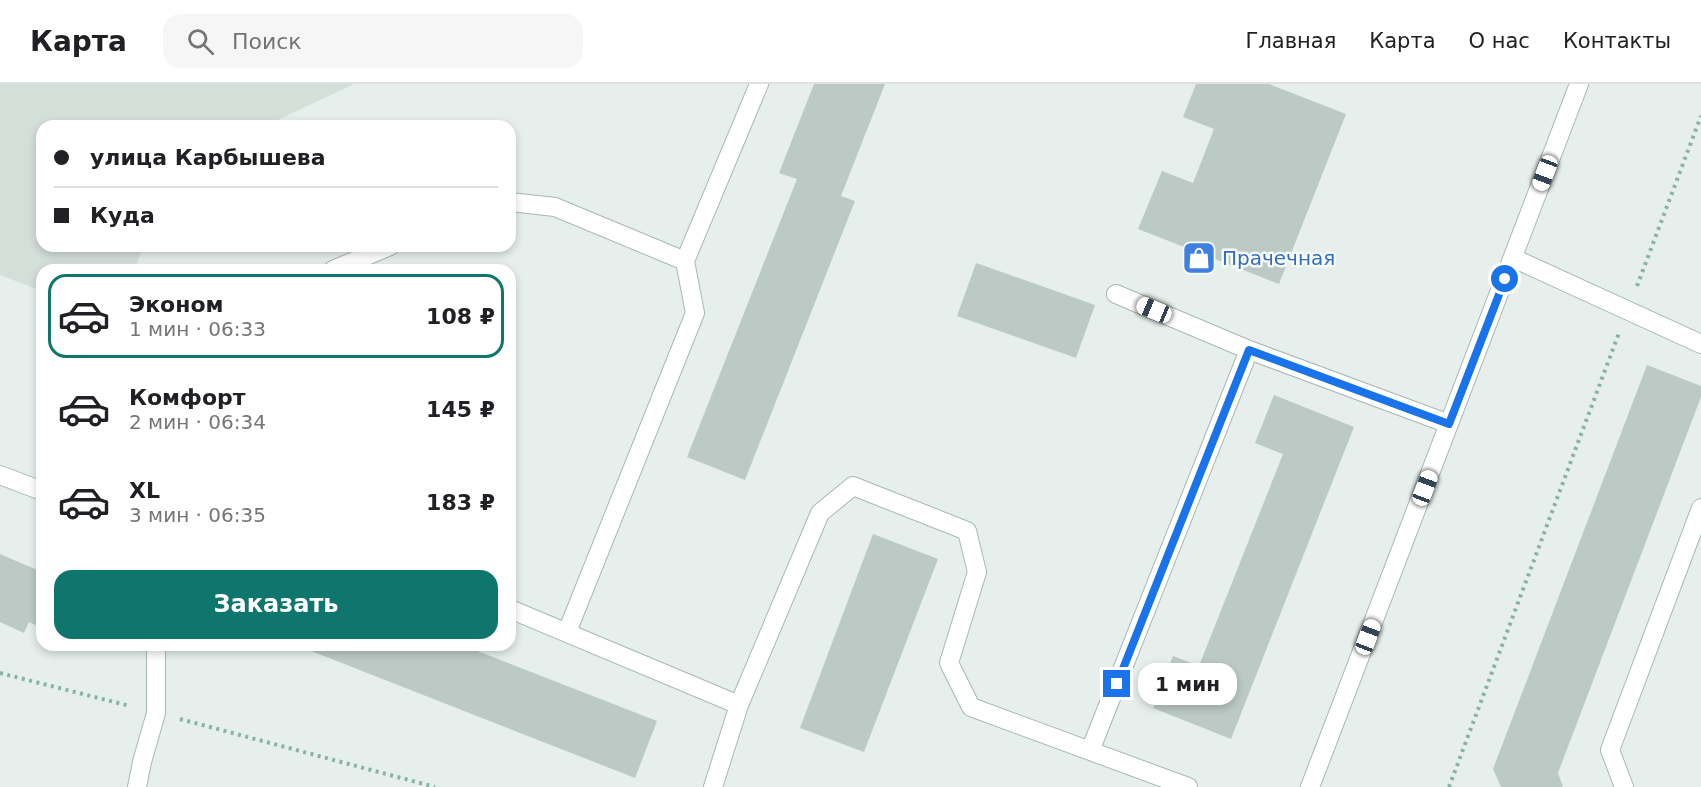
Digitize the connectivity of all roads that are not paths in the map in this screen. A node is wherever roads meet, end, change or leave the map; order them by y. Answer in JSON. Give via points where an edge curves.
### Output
{"nodes":[{"id":1,"x":759,"y":84,"type":"edge"},
{"id":2,"x":1576,"y":85,"type":"edge"},
{"id":3,"x":516,"y":203,"type":"edge"},
{"id":4,"x":376,"y":252,"type":"edge"},
{"id":5,"x":1513,"y":258,"type":"junction"},
{"id":6,"x":685,"y":261,"type":"junction"},
{"id":7,"x":347,"y":264,"type":"edge"},
{"id":8,"x":1116,"y":294,"type":"dead end"},
{"id":9,"x":1701,"y":344,"type":"edge"},
{"id":10,"x":1249,"y":350,"type":"junction"},
{"id":11,"x":1449,"y":424,"type":"junction"},
{"id":12,"x":0,"y":475,"type":"edge"},
{"id":13,"x":36,"y":490,"type":"edge"},
{"id":14,"x":1701,"y":508,"type":"edge"},
{"id":15,"x":516,"y":611,"type":"edge"},
{"id":16,"x":567,"y":632,"type":"junction"},
{"id":17,"x":156,"y":651,"type":"edge"},
{"id":18,"x":740,"y":705,"type":"junction"},
{"id":19,"x":1090,"y":751,"type":"junction"},
{"id":20,"x":137,"y":787,"type":"edge"},
{"id":21,"x":713,"y":787,"type":"edge"},
{"id":22,"x":1188,"y":787,"type":"edge"},
{"id":23,"x":1310,"y":787,"type":"edge"},
{"id":24,"x":1624,"y":787,"type":"edge"}],
"edges":[{"from":1,"to":6,"type":"street"},
{"from":2,"to":5,"type":"street"},
{"from":3,"to":6,"type":"street","via":[[555,207]]},
{"from":4,"to":7,"type":"street"},
{"from":5,"to":9,"type":"street"},
{"from":5,"to":11,"type":"street"},
{"from":6,"to":16,"type":"street","via":[[695,313]]},
{"from":8,"to":10,"type":"street"},
{"from":10,"to":11,"type":"street"},
{"from":10,"to":19,"type":"street"},
{"from":11,"to":23,"type":"street"},
{"from":12,"to":13,"type":"street"},
{"from":14,"to":24,"type":"street","via":[[1610,750]]},
{"from":15,"to":16,"type":"street"},
{"from":16,"to":18,"type":"street"},
{"from":17,"to":20,"type":"street","via":[[156,713]]},
{"from":18,"to":19,"type":"street","via":[[820,513],[853,486],[967,531],[977,572],[950,663],[971,707]]},
{"from":18,"to":21,"type":"street"},
{"from":19,"to":22,"type":"street"}]}
